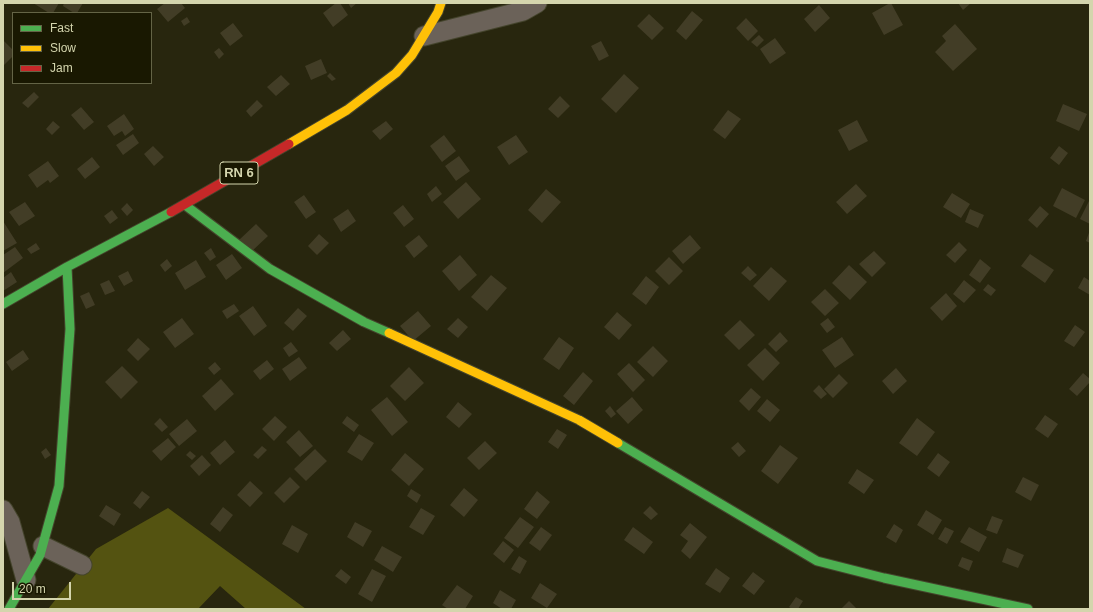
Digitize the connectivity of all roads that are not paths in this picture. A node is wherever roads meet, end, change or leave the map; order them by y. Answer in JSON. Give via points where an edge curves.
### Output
{"nodes":[{"id":1,"x":441,"y":3,"type":"edge"},
{"id":2,"x":536,"y":3,"type":"edge"},
{"id":3,"x":424,"y":36,"type":"junction"},
{"id":4,"x":185,"y":205,"type":"junction"},
{"id":5,"x":67,"y":267,"type":"junction"},
{"id":6,"x":3,"y":304,"type":"edge"},
{"id":7,"x":3,"y":510,"type":"edge"},
{"id":8,"x":44,"y":546,"type":"junction"},
{"id":9,"x":82,"y":565,"type":"dead end"},
{"id":10,"x":26,"y":580,"type":"junction"},
{"id":11,"x":9,"y":609,"type":"edge"},
{"id":12,"x":1028,"y":609,"type":"edge"}],
"edges":[{"from":1,"to":3,"type":"street","number":"RN 6"},
{"from":2,"to":3,"type":"street","via":[[523,11]]},
{"from":3,"to":4,"type":"street","number":"RN 6","via":[[396,73],[347,110]]},
{"from":4,"to":5,"type":"street","number":"RN 6"},
{"from":4,"to":12,"type":"street","via":[[270,269],[351,315],[579,420],[817,561]]},
{"from":5,"to":6,"type":"street","number":"RN 6"},
{"from":5,"to":8,"type":"street","via":[[70,329],[59,486]]},
{"from":7,"to":10,"type":"street","via":[[10,522]]},
{"from":8,"to":9,"type":"street"},
{"from":8,"to":10,"type":"street"},
{"from":10,"to":11,"type":"street"}]}
